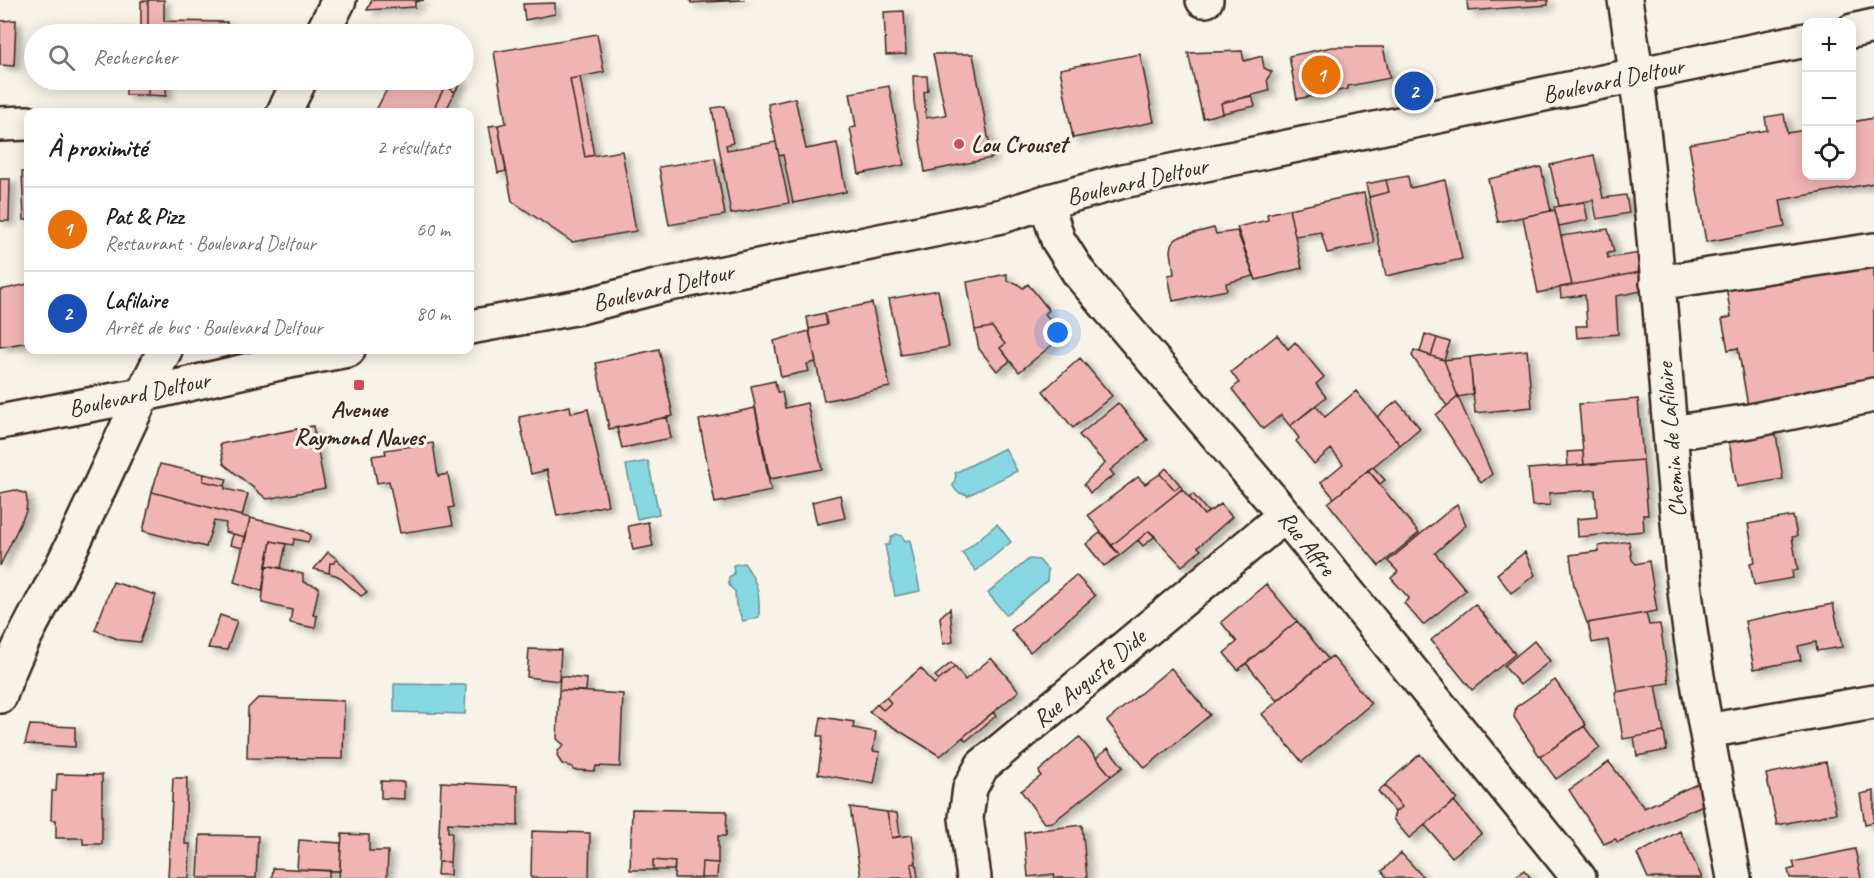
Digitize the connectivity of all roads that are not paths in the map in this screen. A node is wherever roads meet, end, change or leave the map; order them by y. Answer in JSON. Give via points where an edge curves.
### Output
{"nodes":[{"id":1,"x":339,"y":0,"type":"edge"},
{"id":2,"x":1625,"y":0,"type":"edge"},
{"id":3,"x":327,"y":24,"type":"edge"},
{"id":4,"x":1874,"y":26,"type":"edge"},
{"id":5,"x":1856,"y":30,"type":"edge"},
{"id":6,"x":1802,"y":41,"type":"edge"},
{"id":7,"x":1637,"y":75,"type":"junction"},
{"id":8,"x":295,"y":90,"type":"edge"},
{"id":9,"x":286,"y":108,"type":"edge"},
{"id":10,"x":0,"y":123,"type":"edge"},
{"id":11,"x":24,"y":123,"type":"edge"},
{"id":12,"x":1046,"y":202,"type":"junction"},
{"id":13,"x":1874,"y":250,"type":"edge"},
{"id":14,"x":1657,"y":283,"type":"junction"},
{"id":15,"x":474,"y":326,"type":"edge"},
{"id":16,"x":163,"y":354,"type":"edge"},
{"id":17,"x":327,"y":354,"type":"edge"},
{"id":18,"x":141,"y":395,"type":"junction"},
{"id":19,"x":1874,"y":396,"type":"edge"},
{"id":20,"x":0,"y":422,"type":"edge"},
{"id":21,"x":1671,"y":433,"type":"junction"},
{"id":22,"x":1285,"y":515,"type":"junction"},
{"id":23,"x":0,"y":696,"type":"edge"},
{"id":24,"x":1874,"y":702,"type":"edge"},
{"id":25,"x":1707,"y":731,"type":"junction"},
{"id":26,"x":974,"y":878,"type":"edge"},
{"id":27,"x":1579,"y":878,"type":"edge"},
{"id":28,"x":1734,"y":878,"type":"edge"}],
"edges":[{"from":1,"to":3,"type":"street"},
{"from":2,"to":7,"type":"street","name":"Chemin de Lafilaire"},
{"from":4,"to":5,"type":"street"},
{"from":6,"to":7,"type":"street","name":"Boulevard Deltour"},
{"from":7,"to":12,"type":"street","name":"Boulevard Deltour","via":[[1123,181]]},
{"from":7,"to":14,"type":"street","name":"Chemin de Lafilaire"},
{"from":8,"to":9,"type":"street"},
{"from":10,"to":11,"type":"street"},
{"from":12,"to":15,"type":"street","name":"Boulevard Deltour","via":[[1002,216]]},
{"from":12,"to":22,"type":"street","name":"Rue Affre","via":[[1058,240],[1079,273]]},
{"from":13,"to":14,"type":"street"},
{"from":14,"to":21,"type":"street","name":"Chemin de Lafilaire"},
{"from":16,"to":18,"type":"street"},
{"from":17,"to":18,"type":"street","name":"Boulevard Deltour"},
{"from":18,"to":20,"type":"street","name":"Boulevard Deltour"},
{"from":18,"to":23,"type":"street"},
{"from":19,"to":21,"type":"street"},
{"from":21,"to":25,"type":"street","name":"Chemin de Lafilaire","via":[[1684,584]]},
{"from":22,"to":26,"type":"street","name":"Rue Auguste Dide","via":[[982,766],[970,789],[966,818]]},
{"from":22,"to":27,"type":"street","name":"Rue Affre"},
{"from":24,"to":25,"type":"street"},
{"from":25,"to":28,"type":"street","name":"Chemin de Lafilaire"}]}
